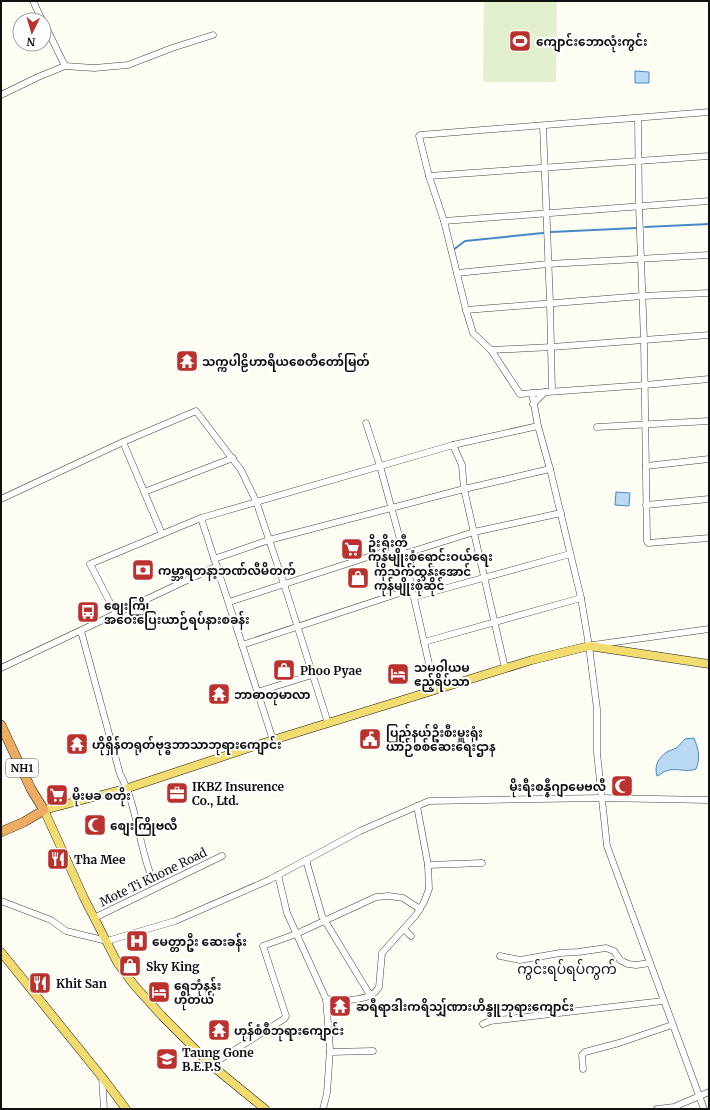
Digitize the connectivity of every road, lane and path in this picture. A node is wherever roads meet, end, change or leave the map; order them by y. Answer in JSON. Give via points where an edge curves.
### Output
{"nodes":[{"id":1,"x":33,"y":1,"type":"edge"},
{"id":2,"x":38,"y":12,"type":"edge"},
{"id":3,"x":213,"y":35,"type":"dead end"},
{"id":4,"x":52,"y":39,"type":"edge"},
{"id":5,"x":65,"y":66,"type":"junction"},
{"id":6,"x":1,"y":95,"type":"edge"},
{"id":7,"x":709,"y":112,"type":"edge"},
{"id":8,"x":638,"y":118,"type":"junction"},
{"id":9,"x":542,"y":126,"type":"junction"},
{"id":10,"x":709,"y":156,"type":"edge"},
{"id":11,"x":638,"y":161,"type":"junction"},
{"id":12,"x":544,"y":168,"type":"junction"},
{"id":13,"x":429,"y":176,"type":"junction"},
{"id":14,"x":709,"y":201,"type":"edge"},
{"id":15,"x":639,"y":206,"type":"junction"},
{"id":16,"x":546,"y":213,"type":"junction"},
{"id":17,"x":444,"y":221,"type":"junction"},
{"id":18,"x":709,"y":255,"type":"edge"},
{"id":19,"x":641,"y":260,"type":"junction"},
{"id":20,"x":548,"y":264,"type":"junction"},
{"id":21,"x":457,"y":273,"type":"junction"},
{"id":22,"x":709,"y":293,"type":"edge"},
{"id":23,"x":642,"y":296,"type":"junction"},
{"id":24,"x":550,"y":303,"type":"junction"},
{"id":25,"x":466,"y":310,"type":"junction"},
{"id":26,"x":709,"y":335,"type":"edge"},
{"id":27,"x":644,"y":340,"type":"junction"},
{"id":28,"x":552,"y":347,"type":"junction"},
{"id":29,"x":491,"y":350,"type":"junction"},
{"id":30,"x":709,"y":379,"type":"edge"},
{"id":31,"x":645,"y":385,"type":"junction"},
{"id":32,"x":552,"y":391,"type":"junction"},
{"id":33,"x":545,"y":392,"type":"junction"},
{"id":34,"x":532,"y":393,"type":"junction"},
{"id":35,"x":533,"y":404,"type":"junction"},
{"id":36,"x":709,"y":421,"type":"edge"},
{"id":37,"x":366,"y":422,"type":"dead end"},
{"id":38,"x":645,"y":425,"type":"junction"},
{"id":39,"x":538,"y":426,"type":"junction"},
{"id":40,"x":598,"y":427,"type":"dead end"},
{"id":41,"x":123,"y":442,"type":"junction"},
{"id":42,"x":453,"y":445,"type":"junction"},
{"id":43,"x":233,"y":458,"type":"junction"},
{"id":44,"x":709,"y":459,"type":"edge"},
{"id":45,"x":380,"y":466,"type":"junction"},
{"id":46,"x":646,"y":466,"type":"junction"},
{"id":47,"x":550,"y":468,"type":"junction"},
{"id":48,"x":464,"y":489,"type":"junction"},
{"id":49,"x":144,"y":492,"type":"junction"},
{"id":50,"x":1,"y":499,"type":"edge"},
{"id":51,"x":709,"y":499,"type":"edge"},
{"id":52,"x":256,"y":501,"type":"junction"},
{"id":53,"x":646,"y":505,"type":"junction"},
{"id":54,"x":391,"y":508,"type":"junction"},
{"id":55,"x":561,"y":513,"type":"junction"},
{"id":56,"x":201,"y":518,"type":"junction"},
{"id":57,"x":474,"y":532,"type":"junction"},
{"id":58,"x":162,"y":534,"type":"junction"},
{"id":59,"x":709,"y":538,"type":"edge"},
{"id":60,"x":269,"y":540,"type":"junction"},
{"id":61,"x":402,"y":546,"type":"junction"},
{"id":62,"x":404,"y":554,"type":"junction"},
{"id":63,"x":570,"y":554,"type":"junction"},
{"id":64,"x":214,"y":559,"type":"junction"},
{"id":65,"x":217,"y":566,"type":"junction"},
{"id":66,"x":484,"y":578,"type":"junction"},
{"id":67,"x":284,"y":584,"type":"junction"},
{"id":68,"x":412,"y":589,"type":"junction"},
{"id":69,"x":414,"y":597,"type":"junction"},
{"id":70,"x":581,"y":598,"type":"junction"},
{"id":71,"x":228,"y":602,"type":"junction"},
{"id":72,"x":116,"y":614,"type":"junction"},
{"id":73,"x":495,"y":623,"type":"junction"},
{"id":74,"x":296,"y":627,"type":"junction"},
{"id":75,"x":709,"y":629,"type":"edge"},
{"id":76,"x":81,"y":631,"type":"junction"},
{"id":77,"x":424,"y":642,"type":"junction"},
{"id":78,"x":242,"y":645,"type":"junction"},
{"id":79,"x":589,"y":646,"type":"junction"},
{"id":80,"x":709,"y":664,"type":"edge"},
{"id":81,"x":1,"y":668,"type":"edge"},
{"id":82,"x":505,"y":668,"type":"junction"},
{"id":83,"x":312,"y":675,"type":"junction"},
{"id":84,"x":435,"y":690,"type":"junction"},
{"id":85,"x":257,"y":692,"type":"junction"},
{"id":86,"x":328,"y":723,"type":"junction"},
{"id":87,"x":1,"y":725,"type":"edge"},
{"id":88,"x":273,"y":740,"type":"junction"},
{"id":89,"x":128,"y":788,"type":"junction"},
{"id":90,"x":601,"y":798,"type":"junction"},
{"id":91,"x":709,"y":800,"type":"edge"},
{"id":92,"x":417,"y":806,"type":"junction"},
{"id":93,"x":44,"y":810,"type":"junction"},
{"id":94,"x":1,"y":832,"type":"edge"},
{"id":95,"x":222,"y":856,"type":"dead end"},
{"id":96,"x":306,"y":860,"type":"junction"},
{"id":97,"x":482,"y":863,"type":"dead end"},
{"id":98,"x":428,"y":865,"type":"junction"},
{"id":99,"x":149,"y":870,"type":"dead end"},
{"id":100,"x":278,"y":876,"type":"junction"},
{"id":101,"x":1,"y":901,"type":"edge"},
{"id":102,"x":420,"y":909,"type":"junction"},
{"id":103,"x":94,"y":918,"type":"junction"},
{"id":104,"x":325,"y":920,"type":"junction"},
{"id":105,"x":404,"y":929,"type":"junction"},
{"id":106,"x":296,"y":934,"type":"junction"},
{"id":107,"x":411,"y":936,"type":"dead end"},
{"id":108,"x":107,"y":941,"type":"junction"},
{"id":109,"x":1,"y":952,"type":"edge"},
{"id":110,"x":500,"y":956,"type":"dead end"},
{"id":111,"x":650,"y":963,"type":"junction"},
{"id":112,"x":370,"y":995,"type":"junction"},
{"id":113,"x":326,"y":999,"type":"junction"},
{"id":114,"x":663,"y":1001,"type":"junction"},
{"id":115,"x":484,"y":1024,"type":"dead end"},
{"id":116,"x":672,"y":1025,"type":"junction"},
{"id":117,"x":373,"y":1051,"type":"dead end"},
{"id":118,"x":330,"y":1052,"type":"junction"},
{"id":119,"x":211,"y":1065,"type":"junction"},
{"id":120,"x":583,"y":1069,"type":"dead end"},
{"id":121,"x":102,"y":1077,"type":"junction"},
{"id":122,"x":709,"y":1092,"type":"edge"},
{"id":123,"x":699,"y":1097,"type":"junction"},
{"id":124,"x":104,"y":1109,"type":"edge"},
{"id":125,"x":126,"y":1109,"type":"edge"},
{"id":126,"x":264,"y":1109,"type":"edge"},
{"id":127,"x":323,"y":1109,"type":"edge"},
{"id":128,"x":657,"y":1109,"type":"edge"},
{"id":129,"x":704,"y":1109,"type":"edge"}],
"edges":[{"from":1,"to":2,"type":"street"},
{"from":3,"to":5,"type":"street","via":[[128,65],[94,68]]},
{"from":4,"to":5,"type":"street"},
{"from":5,"to":6,"type":"street"},
{"from":7,"to":8,"type":"street"},
{"from":8,"to":9,"type":"street"},
{"from":8,"to":11,"type":"street"},
{"from":9,"to":12,"type":"street"},
{"from":9,"to":13,"type":"street","via":[[420,135]]},
{"from":10,"to":11,"type":"street"},
{"from":11,"to":12,"type":"street"},
{"from":11,"to":15,"type":"street"},
{"from":12,"to":13,"type":"street"},
{"from":12,"to":16,"type":"street"},
{"from":13,"to":17,"type":"street"},
{"from":14,"to":15,"type":"street"},
{"from":15,"to":16,"type":"street"},
{"from":15,"to":19,"type":"street"},
{"from":16,"to":17,"type":"street"},
{"from":16,"to":20,"type":"street"},
{"from":17,"to":21,"type":"street"},
{"from":18,"to":19,"type":"street"},
{"from":19,"to":20,"type":"street"},
{"from":19,"to":23,"type":"street"},
{"from":20,"to":21,"type":"street"},
{"from":20,"to":24,"type":"street"},
{"from":21,"to":25,"type":"street"},
{"from":22,"to":23,"type":"street"},
{"from":23,"to":24,"type":"street"},
{"from":23,"to":27,"type":"street"},
{"from":24,"to":25,"type":"street"},
{"from":24,"to":28,"type":"street"},
{"from":25,"to":29,"type":"street","via":[[473,333]]},
{"from":26,"to":27,"type":"street"},
{"from":27,"to":28,"type":"street"},
{"from":27,"to":31,"type":"street"},
{"from":28,"to":29,"type":"street"},
{"from":28,"to":32,"type":"street"},
{"from":29,"to":34,"type":"street","via":[[520,394]]},
{"from":30,"to":31,"type":"street"},
{"from":31,"to":32,"type":"street"},
{"from":31,"to":38,"type":"street"},
{"from":32,"to":33,"type":"street"},
{"from":33,"to":34,"type":"street"},
{"from":33,"to":35,"type":"street"},
{"from":34,"to":35,"type":"street"},
{"from":35,"to":39,"type":"street"},
{"from":36,"to":38,"type":"street"},
{"from":37,"to":45,"type":"street"},
{"from":38,"to":40,"type":"street"},
{"from":38,"to":46,"type":"street"},
{"from":39,"to":42,"type":"street"},
{"from":39,"to":47,"type":"street"},
{"from":41,"to":43,"type":"street","via":[[196,411]]},
{"from":41,"to":49,"type":"street"},
{"from":41,"to":50,"type":"street"},
{"from":42,"to":45,"type":"street"},
{"from":42,"to":48,"type":"street","via":[[462,465]]},
{"from":43,"to":49,"type":"street"},
{"from":43,"to":52,"type":"street"},
{"from":44,"to":46,"type":"street"},
{"from":45,"to":52,"type":"street"},
{"from":45,"to":54,"type":"street"},
{"from":46,"to":53,"type":"street"},
{"from":47,"to":48,"type":"street"},
{"from":47,"to":55,"type":"street"},
{"from":48,"to":54,"type":"street"},
{"from":48,"to":57,"type":"street"},
{"from":49,"to":58,"type":"street"},
{"from":51,"to":53,"type":"street"},
{"from":52,"to":56,"type":"street"},
{"from":52,"to":60,"type":"street"},
{"from":53,"to":59,"type":"street","via":[[648,543]]},
{"from":54,"to":60,"type":"street"},
{"from":54,"to":61,"type":"street"},
{"from":55,"to":57,"type":"street"},
{"from":55,"to":63,"type":"street"},
{"from":56,"to":58,"type":"street"},
{"from":56,"to":64,"type":"street"},
{"from":57,"to":62,"type":"street"},
{"from":57,"to":66,"type":"street"},
{"from":58,"to":72,"type":"street","via":[[90,564]]},
{"from":60,"to":64,"type":"street"},
{"from":60,"to":67,"type":"street"},
{"from":61,"to":62,"type":"street"},
{"from":61,"to":67,"type":"street"},
{"from":62,"to":68,"type":"street"},
{"from":63,"to":66,"type":"street"},
{"from":63,"to":70,"type":"street"},
{"from":64,"to":65,"type":"street"},
{"from":65,"to":71,"type":"street"},
{"from":65,"to":72,"type":"street"},
{"from":66,"to":69,"type":"street"},
{"from":66,"to":73,"type":"street"},
{"from":67,"to":71,"type":"street"},
{"from":67,"to":74,"type":"street"},
{"from":68,"to":69,"type":"street"},
{"from":68,"to":74,"type":"street"},
{"from":69,"to":77,"type":"street"},
{"from":70,"to":73,"type":"street"},
{"from":70,"to":79,"type":"street"},
{"from":71,"to":78,"type":"street"},
{"from":72,"to":76,"type":"street"},
{"from":73,"to":77,"type":"street"},
{"from":73,"to":82,"type":"street"},
{"from":74,"to":78,"type":"street"},
{"from":74,"to":83,"type":"street"},
{"from":75,"to":79,"type":"street"},
{"from":76,"to":81,"type":"street"},
{"from":76,"to":89,"type":"street","via":[[120,774]]},
{"from":77,"to":84,"type":"street"},
{"from":78,"to":85,"type":"street"},
{"from":79,"to":80,"type":"main road"},
{"from":79,"to":82,"type":"main road"},
{"from":79,"to":90,"type":"street","via":[[597,709]]},
{"from":82,"to":84,"type":"main road"},
{"from":83,"to":85,"type":"street"},
{"from":83,"to":86,"type":"street"},
{"from":84,"to":86,"type":"main road"},
{"from":85,"to":88,"type":"street"},
{"from":86,"to":88,"type":"main road"},
{"from":87,"to":93,"type":"highway","number":"NH1","via":[[31,789]]},
{"from":88,"to":89,"type":"main road"},
{"from":89,"to":93,"type":"main road"},
{"from":89,"to":99,"type":"street"},
{"from":90,"to":91,"type":"street"},
{"from":90,"to":92,"type":"street","via":[[429,801]]},
{"from":90,"to":111,"type":"street","via":[[607,846]]},
{"from":92,"to":96,"type":"street","via":[[360,831]]},
{"from":92,"to":98,"type":"street"},
{"from":93,"to":94,"type":"highway"},
{"from":93,"to":103,"type":"main road"},
{"from":95,"to":103,"type":"street","name":"Mote Ti Khone Road"},
{"from":96,"to":100,"type":"street"},
{"from":96,"to":104,"type":"street"},
{"from":97,"to":98,"type":"street"},
{"from":98,"to":102,"type":"street","via":[[430,889]]},
{"from":100,"to":106,"type":"street","via":[[287,913]]},
{"from":100,"to":108,"type":"street","via":[[175,921]]},
{"from":101,"to":108,"type":"street","via":[[51,920],[66,931]]},
{"from":102,"to":104,"type":"street","via":[[403,898],[376,897]]},
{"from":102,"to":105,"type":"street"},
{"from":103,"to":108,"type":"main road"},
{"from":104,"to":106,"type":"street"},
{"from":104,"to":112,"type":"street"},
{"from":105,"to":107,"type":"street"},
{"from":105,"to":112,"type":"street","via":[[382,954],[379,987]]},
{"from":106,"to":113,"type":"street"},
{"from":106,"to":119,"type":"street","via":[[262,947],[286,1016]]},
{"from":108,"to":119,"type":"main road","via":[[117,962],[134,985]]},
{"from":109,"to":121,"type":"main road"},
{"from":110,"to":111,"type":"street","via":[[520,960],[560,952],[606,948],[614,951],[620,960],[628,964]]},
{"from":111,"to":114,"type":"street"},
{"from":112,"to":113,"type":"street","via":[[352,1000]]},
{"from":113,"to":118,"type":"street"},
{"from":114,"to":115,"type":"street","via":[[490,1021]]},
{"from":114,"to":116,"type":"street"},
{"from":116,"to":120,"type":"street","via":[[585,1052],[582,1055]]},
{"from":116,"to":123,"type":"street"},
{"from":117,"to":118,"type":"street"},
{"from":118,"to":127,"type":"street","via":[[327,1093]]},
{"from":119,"to":126,"type":"main road"},
{"from":121,"to":124,"type":"street"},
{"from":121,"to":125,"type":"main road"},
{"from":122,"to":123,"type":"street"},
{"from":123,"to":128,"type":"street","via":[[674,1107]]},
{"from":123,"to":129,"type":"street"}]}
